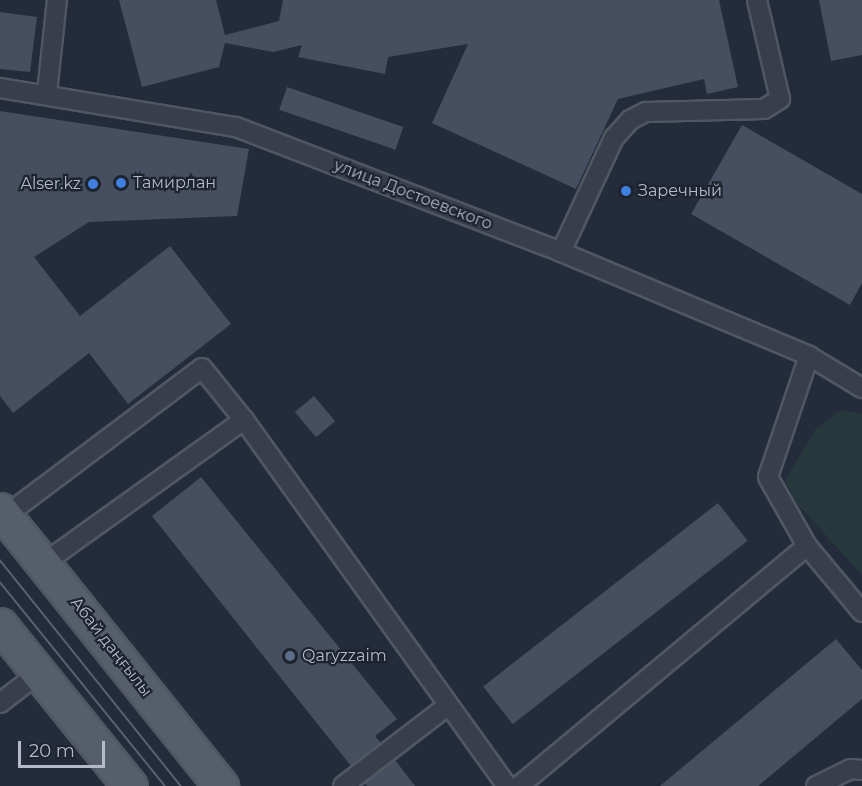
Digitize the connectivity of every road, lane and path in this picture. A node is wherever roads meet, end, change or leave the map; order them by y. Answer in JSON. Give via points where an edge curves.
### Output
{"nodes":[{"id":1,"x":57,"y":0,"type":"edge"},
{"id":2,"x":757,"y":0,"type":"edge"},
{"id":3,"x":0,"y":88,"type":"edge"},
{"id":4,"x":47,"y":93,"type":"junction"},
{"id":5,"x":561,"y":252,"type":"junction"},
{"id":6,"x":809,"y":356,"type":"junction"},
{"id":7,"x":862,"y":388,"type":"edge"},
{"id":8,"x":244,"y":420,"type":"junction"},
{"id":9,"x":2,"y":513,"type":"edge"},
{"id":10,"x":807,"y":546,"type":"junction"},
{"id":11,"x":44,"y":563,"type":"junction"},
{"id":12,"x":862,"y":612,"type":"edge"},
{"id":13,"x":0,"y":626,"type":"edge"},
{"id":14,"x":39,"y":673,"type":"junction"},
{"id":15,"x":0,"y":703,"type":"edge"},
{"id":16,"x":446,"y":707,"type":"junction"},
{"id":17,"x":862,"y":770,"type":"edge"},
{"id":18,"x":130,"y":786,"type":"edge"},
{"id":19,"x":221,"y":786,"type":"edge"},
{"id":20,"x":343,"y":786,"type":"edge"},
{"id":21,"x":507,"y":786,"type":"edge"},
{"id":22,"x":519,"y":786,"type":"edge"},
{"id":23,"x":816,"y":786,"type":"edge"}],
"edges":[{"from":1,"to":4,"type":"lane"},
{"from":2,"to":5,"type":"lane","via":[[780,99],[764,109],[646,112],[630,120],[614,138]]},
{"from":3,"to":4,"type":"lane","name":"улица Достоевского"},
{"from":4,"to":5,"type":"lane","name":"улица Достоевского","via":[[236,127]]},
{"from":5,"to":6,"type":"lane","name":"улица Достоевского"},
{"from":6,"to":7,"type":"lane","name":"улица Достоевского"},
{"from":6,"to":10,"type":"lane","via":[[768,477]]},
{"from":8,"to":9,"type":"lane","via":[[202,368]]},
{"from":8,"to":11,"type":"lane"},
{"from":8,"to":16,"type":"lane"},
{"from":9,"to":11,"type":"main road","name":"Абай даңғылы"},
{"from":10,"to":12,"type":"lane"},
{"from":10,"to":22,"type":"lane"},
{"from":11,"to":19,"type":"main road","name":"Абай даңғылы"},
{"from":13,"to":14,"type":"main road"},
{"from":14,"to":15,"type":"lane"},
{"from":14,"to":18,"type":"main road"},
{"from":16,"to":20,"type":"lane"},
{"from":16,"to":21,"type":"lane"},
{"from":17,"to":23,"type":"lane","via":[[851,769]]}]}
